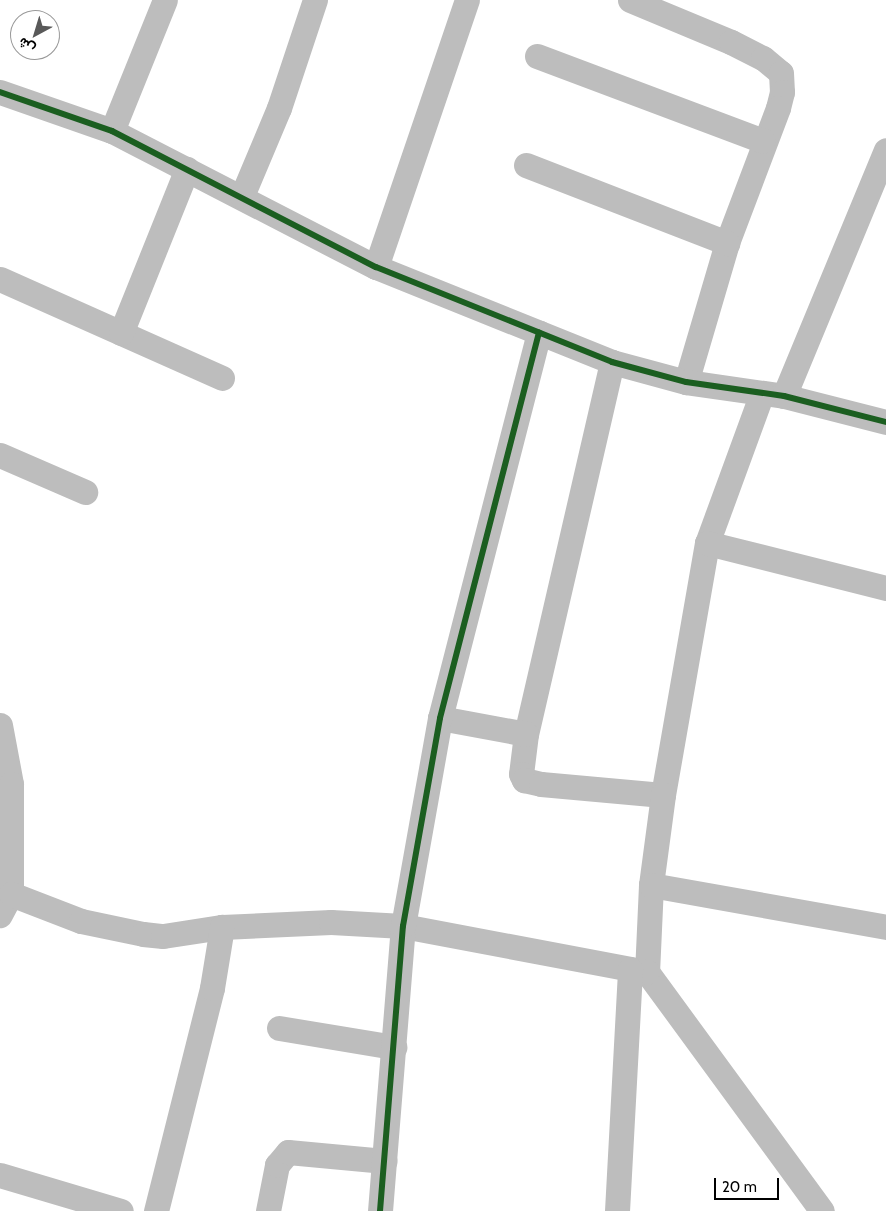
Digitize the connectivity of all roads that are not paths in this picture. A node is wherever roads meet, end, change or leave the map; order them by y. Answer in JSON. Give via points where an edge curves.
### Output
{"nodes":[{"id":1,"x":166,"y":0,"type":"edge"},
{"id":2,"x":315,"y":0,"type":"edge"},
{"id":3,"x":467,"y":0,"type":"edge"},
{"id":4,"x":630,"y":0,"type":"edge"},
{"id":5,"x":537,"y":56,"type":"dead end"},
{"id":6,"x":0,"y":92,"type":"edge"},
{"id":7,"x":112,"y":131,"type":"junction"},
{"id":8,"x":763,"y":141,"type":"junction"},
{"id":9,"x":886,"y":150,"type":"edge"},
{"id":10,"x":526,"y":165,"type":"dead end"},
{"id":11,"x":187,"y":169,"type":"junction"},
{"id":12,"x":242,"y":196,"type":"junction"},
{"id":13,"x":727,"y":243,"type":"junction"},
{"id":14,"x":376,"y":267,"type":"junction"},
{"id":15,"x":0,"y":279,"type":"edge"},
{"id":16,"x":121,"y":333,"type":"junction"},
{"id":17,"x":539,"y":333,"type":"junction"},
{"id":18,"x":612,"y":362,"type":"junction"},
{"id":19,"x":222,"y":378,"type":"dead end"},
{"id":20,"x":686,"y":382,"type":"junction"},
{"id":21,"x":773,"y":395,"type":"junction"},
{"id":22,"x":886,"y":422,"type":"edge"},
{"id":23,"x":0,"y":455,"type":"edge"},
{"id":24,"x":84,"y":492,"type":"dead end"},
{"id":25,"x":706,"y":543,"type":"junction"},
{"id":26,"x":886,"y":588,"type":"edge"},
{"id":27,"x":440,"y":718,"type":"junction"},
{"id":28,"x":0,"y":724,"type":"edge"},
{"id":29,"x":526,"y":734,"type":"junction"},
{"id":30,"x":663,"y":795,"type":"junction"},
{"id":31,"x":651,"y":885,"type":"junction"},
{"id":32,"x":6,"y":905,"type":"edge"},
{"id":33,"x":403,"y":926,"type":"junction"},
{"id":34,"x":222,"y":927,"type":"junction"},
{"id":35,"x":886,"y":927,"type":"edge"},
{"id":36,"x":639,"y":970,"type":"junction"},
{"id":37,"x":279,"y":1028,"type":"dead end"},
{"id":38,"x":394,"y":1047,"type":"junction"},
{"id":39,"x":384,"y":1161,"type":"junction"},
{"id":40,"x":0,"y":1175,"type":"edge"},
{"id":41,"x":121,"y":1211,"type":"edge"},
{"id":42,"x":156,"y":1211,"type":"edge"},
{"id":43,"x":268,"y":1211,"type":"edge"},
{"id":44,"x":380,"y":1211,"type":"edge"},
{"id":45,"x":617,"y":1211,"type":"edge"},
{"id":46,"x":822,"y":1211,"type":"edge"}],
"edges":[{"from":1,"to":7,"type":"street"},
{"from":2,"to":12,"type":"street","via":[[279,108]]},
{"from":3,"to":14,"type":"street"},
{"from":4,"to":8,"type":"street","via":[[731,42],[763,58],[782,73],[778,108]]},
{"from":5,"to":8,"type":"street"},
{"from":6,"to":7,"type":"street"},
{"from":7,"to":11,"type":"street"},
{"from":8,"to":13,"type":"street"},
{"from":9,"to":21,"type":"street"},
{"from":10,"to":13,"type":"street"},
{"from":11,"to":12,"type":"street"},
{"from":11,"to":16,"type":"street"},
{"from":12,"to":14,"type":"street"},
{"from":13,"to":20,"type":"street"},
{"from":14,"to":17,"type":"street"},
{"from":15,"to":16,"type":"street"},
{"from":16,"to":19,"type":"street"},
{"from":17,"to":18,"type":"street"},
{"from":17,"to":27,"type":"street"},
{"from":18,"to":20,"type":"street"},
{"from":18,"to":29,"type":"street"},
{"from":20,"to":21,"type":"street"},
{"from":21,"to":22,"type":"street"},
{"from":21,"to":25,"type":"street"},
{"from":23,"to":24,"type":"street"},
{"from":25,"to":26,"type":"street"},
{"from":25,"to":30,"type":"street"},
{"from":27,"to":29,"type":"street"},
{"from":27,"to":33,"type":"street"},
{"from":28,"to":32,"type":"street","via":[[11,784]]},
{"from":29,"to":30,"type":"street","via":[[521,768],[524,780],[530,783]]},
{"from":30,"to":31,"type":"street"},
{"from":31,"to":35,"type":"street"},
{"from":31,"to":36,"type":"street"},
{"from":32,"to":34,"type":"street","via":[[143,934],[163,936]]},
{"from":33,"to":34,"type":"street","via":[[331,922]]},
{"from":33,"to":36,"type":"street"},
{"from":33,"to":38,"type":"street"},
{"from":34,"to":42,"type":"street","via":[[212,988]]},
{"from":36,"to":45,"type":"street"},
{"from":36,"to":46,"type":"street"},
{"from":37,"to":38,"type":"street"},
{"from":38,"to":39,"type":"street"},
{"from":39,"to":43,"type":"street","via":[[288,1152],[277,1165]]},
{"from":39,"to":44,"type":"street"},
{"from":40,"to":41,"type":"street"}]}
